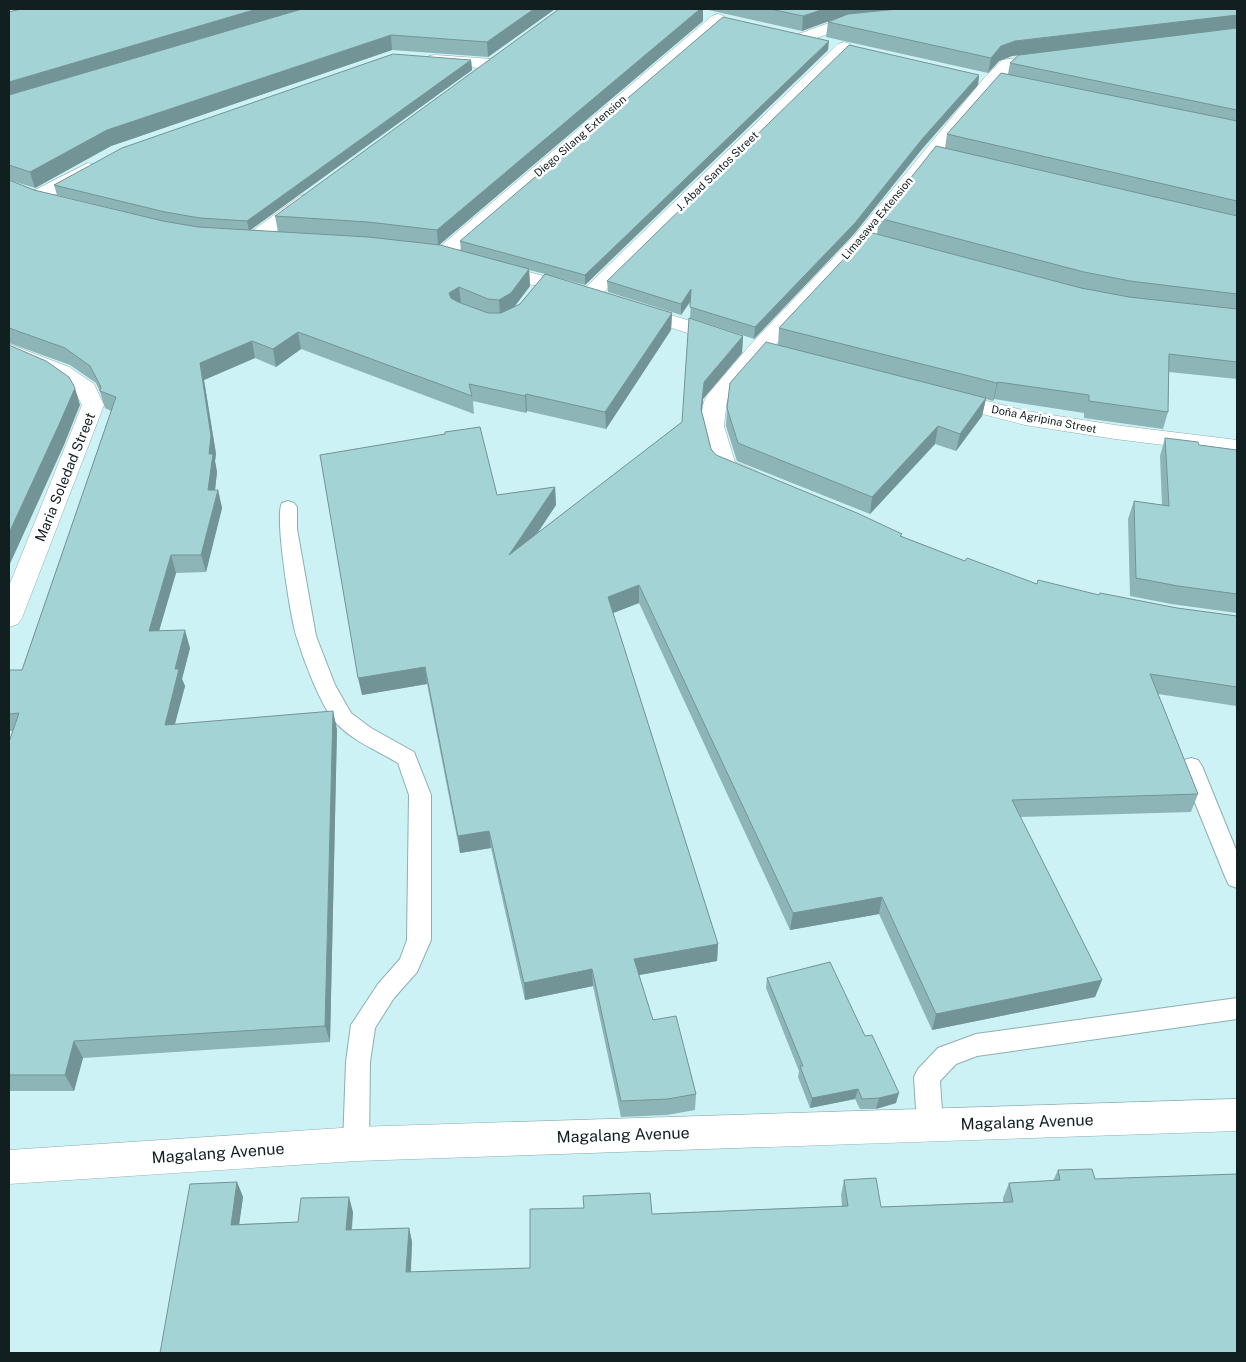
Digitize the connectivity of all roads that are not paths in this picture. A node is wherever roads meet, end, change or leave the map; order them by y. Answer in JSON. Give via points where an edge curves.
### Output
{"nodes":[{"id":1,"x":882,"y":19,"type":"edge"},
{"id":2,"x":736,"y":23,"type":"edge"},
{"id":3,"x":784,"y":34,"type":"edge"},
{"id":4,"x":802,"y":38,"type":"junction"},
{"id":5,"x":844,"y":47,"type":"junction"},
{"id":6,"x":862,"y":52,"type":"edge"},
{"id":7,"x":507,"y":53,"type":"edge"},
{"id":8,"x":1061,"y":57,"type":"edge"},
{"id":9,"x":422,"y":59,"type":"edge"},
{"id":10,"x":492,"y":64,"type":"junction"},
{"id":11,"x":981,"y":79,"type":"junction"},
{"id":12,"x":468,"y":82,"type":"edge"},
{"id":13,"x":1010,"y":85,"type":"edge"},
{"id":14,"x":102,"y":161,"type":"edge"},
{"id":15,"x":318,"y":192,"type":"edge"},
{"id":16,"x":66,"y":206,"type":"edge"},
{"id":17,"x":284,"y":241,"type":"edge"},
{"id":18,"x":605,"y":300,"type":"junction"},
{"id":19,"x":9,"y":350,"type":"edge"},
{"id":20,"x":768,"y":352,"type":"junction"},
{"id":21,"x":930,"y":394,"type":"edge"},
{"id":22,"x":1237,"y":447,"type":"edge"},
{"id":23,"x":769,"y":484,"type":"edge"},
{"id":24,"x":288,"y":507,"type":"dead end"},
{"id":25,"x":10,"y":614,"type":"edge"},
{"id":26,"x":1191,"y":766,"type":"dead end"},
{"id":27,"x":1237,"y":879,"type":"edge"},
{"id":28,"x":1237,"y":1008,"type":"edge"},
{"id":29,"x":1237,"y":1115,"type":"edge"},
{"id":30,"x":930,"y":1125,"type":"junction"},
{"id":31,"x":356,"y":1144,"type":"junction"},
{"id":32,"x":9,"y":1167,"type":"edge"}],
"edges":[{"from":1,"to":4,"type":"street","via":[[843,23]]},
{"from":2,"to":18,"type":"street","name":"Diego Silang Extension","via":[[710,17],[434,253],[474,263],[537,289]]},
{"from":3,"to":4,"type":"street"},
{"from":4,"to":5,"type":"street"},
{"from":5,"to":6,"type":"street"},
{"from":5,"to":18,"type":"street","name":"J. Abad Santos Street"},
{"from":7,"to":10,"type":"street"},
{"from":8,"to":11,"type":"street","name":"Limasawa Extension","via":[[1008,64]]},
{"from":9,"to":10,"type":"street"},
{"from":10,"to":12,"type":"street"},
{"from":11,"to":13,"type":"lane"},
{"from":11,"to":20,"type":"street","name":"Limasawa Extension","via":[[938,156],[871,241]]},
{"from":14,"to":16,"type":"street","via":[[27,194]]},
{"from":15,"to":17,"type":"street","via":[[246,238]]},
{"from":18,"to":20,"type":"street"},
{"from":19,"to":25,"type":"street","name":"Maria Soledad Street","via":[[61,372],[86,389],[93,406]]},
{"from":20,"to":23,"type":"street","name":"Limasawa Extension","via":[[716,399],[713,426],[724,466]]},
{"from":21,"to":22,"type":"street","name":"Doña Agripina Street","via":[[1025,418]]},
{"from":24,"to":31,"type":"lane","via":[[288,529],[306,636],[324,686],[344,718],[407,758],[420,795],[419,940],[410,965],[386,991],[364,1024],[358,1062]]},
{"from":26,"to":27,"type":"lane"},
{"from":28,"to":30,"type":"lane","via":[[976,1045],[947,1056],[927,1077]]},
{"from":29,"to":30,"type":"street","name":"Magalang Avenue"},
{"from":30,"to":31,"type":"street","name":"Magalang Avenue"},
{"from":31,"to":32,"type":"street","name":"Magalang Avenue"}]}
